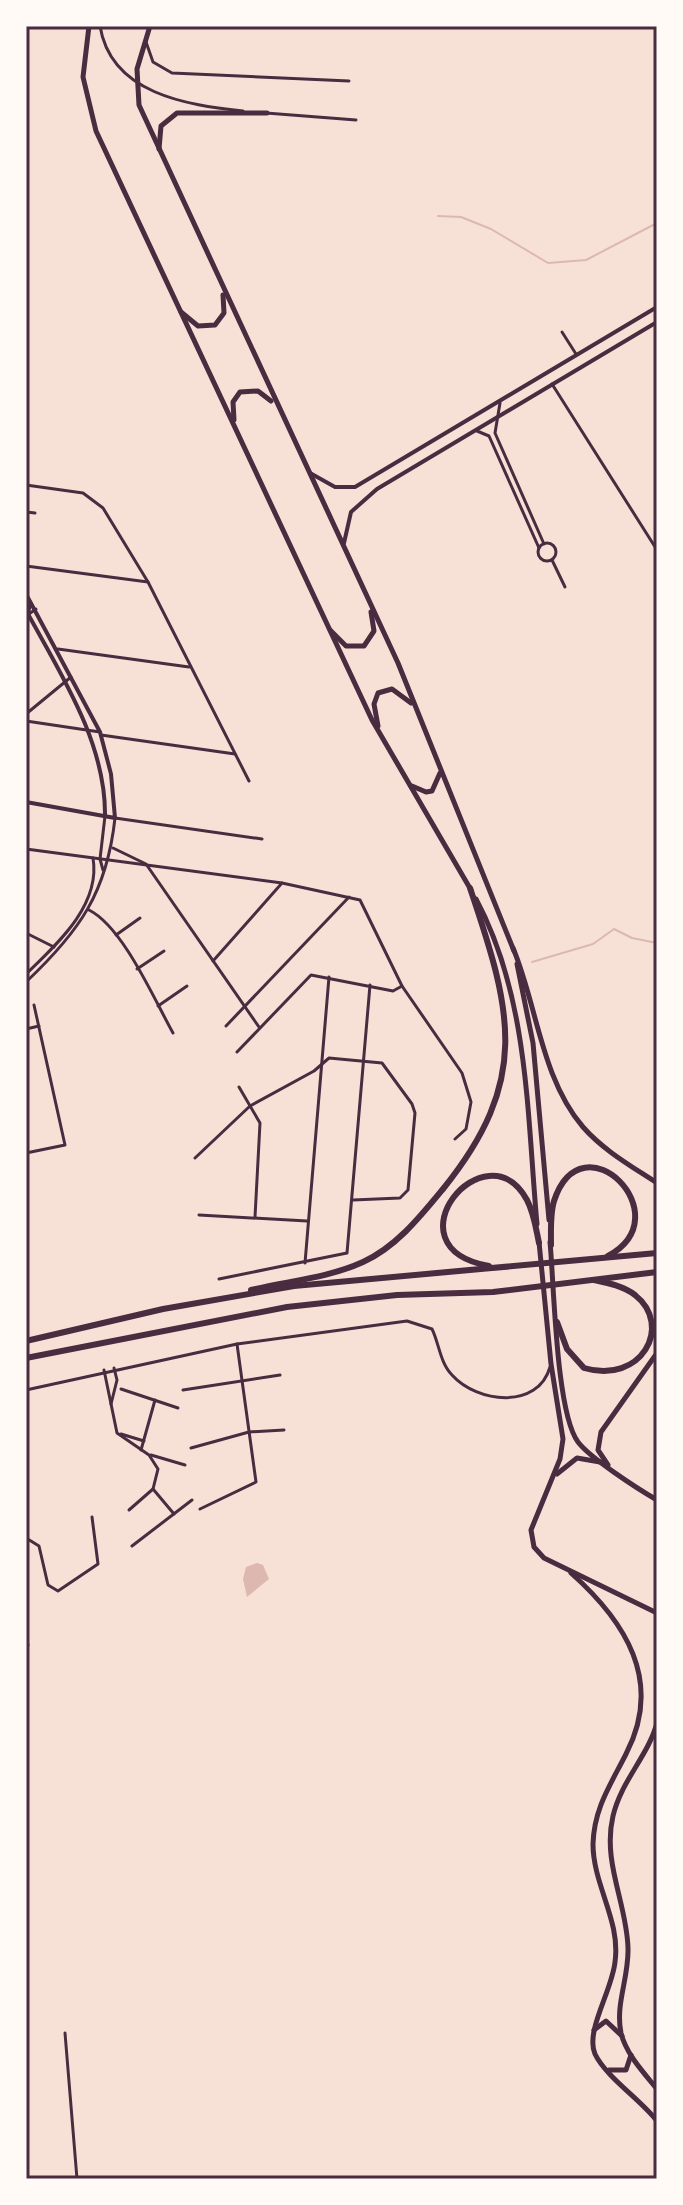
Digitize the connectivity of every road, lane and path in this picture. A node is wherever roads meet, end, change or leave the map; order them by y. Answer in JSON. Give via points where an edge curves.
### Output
{"nodes":[{"id":1,"x":89,"y":26,"type":"edge"},
{"id":2,"x":100,"y":26,"type":"edge"},
{"id":3,"x":150,"y":26,"type":"edge"},
{"id":4,"x":145,"y":39,"type":"junction"},
{"id":5,"x":349,"y":81,"type":"dead end"},
{"id":6,"x":267,"y":113,"type":"junction"},
{"id":7,"x":356,"y":120,"type":"dead end"},
{"id":8,"x":160,"y":154,"type":"junction"},
{"id":9,"x":222,"y":285,"type":"junction"},
{"id":10,"x":657,"y":307,"type":"edge"},
{"id":11,"x":178,"y":308,"type":"junction"},
{"id":12,"x":657,"y":322,"type":"edge"},
{"id":13,"x":562,"y":332,"type":"dead end"},
{"id":14,"x":576,"y":354,"type":"junction"},
{"id":15,"x":552,"y":384,"type":"junction"},
{"id":16,"x":500,"y":401,"type":"junction"},
{"id":17,"x":277,"y":408,"type":"junction"},
{"id":18,"x":497,"y":416,"type":"junction"},
{"id":19,"x":474,"y":429,"type":"junction"},
{"id":20,"x":495,"y":433,"type":"junction"},
{"id":21,"x":238,"y":435,"type":"junction"},
{"id":22,"x":489,"y":436,"type":"junction"},
{"id":23,"x":305,"y":469,"type":"junction"},
{"id":24,"x":26,"y":485,"type":"edge"},
{"id":25,"x":26,"y":512,"type":"edge"},
{"id":26,"x":35,"y":513,"type":"dead end"},
{"id":27,"x":544,"y":544,"type":"junction"},
{"id":28,"x":344,"y":548,"type":"junction"},
{"id":29,"x":539,"y":548,"type":"junction"},
{"id":30,"x":657,"y":550,"type":"edge"},
{"id":31,"x":552,"y":560,"type":"junction"},
{"id":32,"x":26,"y":566,"type":"edge"},
{"id":33,"x":148,"y":582,"type":"junction"},
{"id":34,"x":565,"y":587,"type":"dead end"},
{"id":35,"x":26,"y":594,"type":"edge"},
{"id":36,"x":366,"y":598,"type":"junction"},
{"id":37,"x":30,"y":603,"type":"junction"},
{"id":38,"x":36,"y":609,"type":"junction"},
{"id":39,"x":27,"y":615,"type":"edge"},
{"id":40,"x":322,"y":620,"type":"junction"},
{"id":41,"x":58,"y":649,"type":"junction"},
{"id":42,"x":190,"y":667,"type":"junction"},
{"id":43,"x":71,"y":677,"type":"junction"},
{"id":44,"x":63,"y":681,"type":"junction"},
{"id":45,"x":416,"y":710,"type":"junction"},
{"id":46,"x":26,"y":714,"type":"edge"},
{"id":47,"x":26,"y":721,"type":"edge"},
{"id":48,"x":87,"y":732,"type":"junction"},
{"id":49,"x":100,"y":734,"type":"junction"},
{"id":50,"x":385,"y":741,"type":"junction"},
{"id":51,"x":235,"y":754,"type":"junction"},
{"id":52,"x":440,"y":771,"type":"junction"},
{"id":53,"x":249,"y":781,"type":"dead end"},
{"id":54,"x":409,"y":783,"type":"junction"},
{"id":55,"x":26,"y":802,"type":"edge"},
{"id":56,"x":105,"y":816,"type":"junction"},
{"id":57,"x":115,"y":818,"type":"junction"},
{"id":58,"x":262,"y":839,"type":"dead end"},
{"id":59,"x":112,"y":847,"type":"junction"},
{"id":60,"x":26,"y":849,"type":"edge"},
{"id":61,"x":93,"y":858,"type":"junction"},
{"id":62,"x":100,"y":859,"type":"junction"},
{"id":63,"x":110,"y":861,"type":"junction"},
{"id":64,"x":146,"y":864,"type":"junction"},
{"id":65,"x":103,"y":870,"type":"junction"},
{"id":66,"x":282,"y":883,"type":"junction"},
{"id":67,"x":470,"y":888,"type":"junction"},
{"id":68,"x":349,"y":897,"type":"junction"},
{"id":69,"x":89,"y":910,"type":"junction"},
{"id":70,"x":140,"y":918,"type":"dead end"},
{"id":71,"x":26,"y":933,"type":"edge"},
{"id":72,"x":116,"y":935,"type":"junction"},
{"id":73,"x":54,"y":947,"type":"junction"},
{"id":74,"x":513,"y":948,"type":"junction"},
{"id":75,"x":164,"y":951,"type":"dead end"},
{"id":76,"x":213,"y":961,"type":"junction"},
{"id":77,"x":137,"y":970,"type":"junction"},
{"id":78,"x":26,"y":974,"type":"edge"},
{"id":79,"x":329,"y":977,"type":"junction"},
{"id":80,"x":26,"y":982,"type":"edge"},
{"id":81,"x":370,"y":985,"type":"junction"},
{"id":82,"x":187,"y":986,"type":"dead end"},
{"id":83,"x":402,"y":986,"type":"junction"},
{"id":84,"x":34,"y":1005,"type":"dead end"},
{"id":85,"x":158,"y":1006,"type":"junction"},
{"id":86,"x":244,"y":1007,"type":"junction"},
{"id":87,"x":39,"y":1026,"type":"junction"},
{"id":88,"x":226,"y":1026,"type":"dead end"},
{"id":89,"x":259,"y":1027,"type":"junction"},
{"id":90,"x":26,"y":1029,"type":"edge"},
{"id":91,"x":173,"y":1033,"type":"dead end"},
{"id":92,"x":237,"y":1052,"type":"dead end"},
{"id":93,"x":364,"y":1059,"type":"junction"},
{"id":94,"x":321,"y":1063,"type":"junction"},
{"id":95,"x":239,"y":1087,"type":"dead end"},
{"id":96,"x":250,"y":1106,"type":"junction"},
{"id":97,"x":455,"y":1139,"type":"dead end"},
{"id":98,"x":26,"y":1153,"type":"edge"},
{"id":99,"x":195,"y":1158,"type":"dead end"},
{"id":100,"x":657,"y":1183,"type":"edge"},
{"id":101,"x":353,"y":1200,"type":"junction"},
{"id":102,"x":199,"y":1215,"type":"dead end"},
{"id":103,"x":255,"y":1217,"type":"junction"},
{"id":104,"x":307,"y":1221,"type":"junction"},
{"id":105,"x":539,"y":1243,"type":"junction"},
{"id":106,"x":551,"y":1245,"type":"junction"},
{"id":107,"x":657,"y":1253,"type":"edge"},
{"id":108,"x":601,"y":1259,"type":"junction"},
{"id":109,"x":305,"y":1263,"type":"junction"},
{"id":110,"x":513,"y":1267,"type":"junction"},
{"id":111,"x":657,"y":1272,"type":"edge"},
{"id":112,"x":587,"y":1278,"type":"junction"},
{"id":113,"x":219,"y":1279,"type":"dead end"},
{"id":114,"x":163,"y":1309,"type":"junction"},
{"id":115,"x":557,"y":1322,"type":"junction"},
{"id":116,"x":26,"y":1341,"type":"edge"},
{"id":117,"x":237,"y":1344,"type":"junction"},
{"id":118,"x":657,"y":1353,"type":"edge"},
{"id":119,"x":26,"y":1358,"type":"edge"},
{"id":120,"x":551,"y":1364,"type":"junction"},
{"id":121,"x":114,"y":1368,"type":"junction"},
{"id":122,"x":104,"y":1370,"type":"junction"},
{"id":123,"x":280,"y":1375,"type":"dead end"},
{"id":124,"x":242,"y":1379,"type":"junction"},
{"id":125,"x":121,"y":1389,"type":"dead end"},
{"id":126,"x":26,"y":1390,"type":"edge"},
{"id":127,"x":183,"y":1390,"type":"dead end"},
{"id":128,"x":155,"y":1400,"type":"junction"},
{"id":129,"x":110,"y":1407,"type":"junction"},
{"id":130,"x":178,"y":1408,"type":"dead end"},
{"id":131,"x":284,"y":1430,"type":"dead end"},
{"id":132,"x":249,"y":1432,"type":"junction"},
{"id":133,"x":117,"y":1433,"type":"junction"},
{"id":134,"x":144,"y":1441,"type":"junction"},
{"id":135,"x":191,"y":1448,"type":"dead end"},
{"id":136,"x":141,"y":1450,"type":"junction"},
{"id":137,"x":149,"y":1455,"type":"junction"},
{"id":138,"x":185,"y":1465,"type":"dead end"},
{"id":139,"x":608,"y":1465,"type":"junction"},
{"id":140,"x":552,"y":1482,"type":"junction"},
{"id":141,"x":153,"y":1489,"type":"junction"},
{"id":142,"x":192,"y":1500,"type":"dead end"},
{"id":143,"x":657,"y":1500,"type":"edge"},
{"id":144,"x":200,"y":1509,"type":"dead end"},
{"id":145,"x":129,"y":1510,"type":"dead end"},
{"id":146,"x":174,"y":1514,"type":"junction"},
{"id":147,"x":92,"y":1517,"type":"dead end"},
{"id":148,"x":26,"y":1538,"type":"edge"},
{"id":149,"x":132,"y":1546,"type":"dead end"},
{"id":150,"x":571,"y":1573,"type":"junction"},
{"id":151,"x":657,"y":1613,"type":"edge"},
{"id":152,"x":26,"y":1637,"type":"edge"},
{"id":153,"x":28,"y":1645,"type":"dead end"},
{"id":154,"x":657,"y":1723,"type":"edge"},
{"id":155,"x":65,"y":2033,"type":"dead end"},
{"id":156,"x":591,"y":2034,"type":"junction"},
{"id":157,"x":622,"y":2037,"type":"junction"},
{"id":158,"x":631,"y":2055,"type":"junction"},
{"id":159,"x":608,"y":2070,"type":"junction"},
{"id":160,"x":657,"y":2089,"type":"edge"},
{"id":161,"x":657,"y":2121,"type":"edge"},
{"id":162,"x":77,"y":2179,"type":"edge"}],
"edges":[{"from":1,"to":11,"type":"main road","via":[[83,62],[87,107]]},
{"from":2,"to":6,"type":"street","via":[[119,67],[158,95],[211,108]]},
{"from":3,"to":4,"type":"main road"},
{"from":4,"to":5,"type":"street","via":[[153,62],[172,73]]},
{"from":4,"to":8,"type":"main road","via":[[136,88]]},
{"from":6,"to":7,"type":"street"},
{"from":6,"to":8,"type":"main road","via":[[177,113],[161,126]]},
{"from":8,"to":9,"type":"main road"},
{"from":9,"to":11,"type":"main road","via":[[224,313],[215,325],[198,326]]},
{"from":9,"to":17,"type":"main road"},
{"from":10,"to":14,"type":"street"},
{"from":11,"to":21,"type":"main road"},
{"from":12,"to":15,"type":"street"},
{"from":13,"to":14,"type":"street"},
{"from":14,"to":16,"type":"street"},
{"from":15,"to":18,"type":"street"},
{"from":15,"to":30,"type":"street"},
{"from":16,"to":18,"type":"street"},
{"from":16,"to":23,"type":"street","via":[[355,487],[326,484]]},
{"from":17,"to":21,"type":"main road","via":[[263,393],[240,392],[232,409]]},
{"from":17,"to":23,"type":"main road"},
{"from":18,"to":19,"type":"street"},
{"from":18,"to":20,"type":"street"},
{"from":19,"to":22,"type":"street"},
{"from":19,"to":28,"type":"street","via":[[358,504],[346,523]]},
{"from":20,"to":22,"type":"street"},
{"from":20,"to":27,"type":"street"},
{"from":21,"to":40,"type":"main road"},
{"from":22,"to":29,"type":"street"},
{"from":23,"to":28,"type":"main road"},
{"from":24,"to":33,"type":"street","via":[[83,493],[103,508]]},
{"from":25,"to":26,"type":"street"},
{"from":27,"to":29,"type":"street"},
{"from":27,"to":31,"type":"street","via":[[556,549]]},
{"from":28,"to":36,"type":"main road"},
{"from":29,"to":31,"type":"street","via":[[541,559]]},
{"from":31,"to":34,"type":"street"},
{"from":32,"to":33,"type":"street"},
{"from":33,"to":42,"type":"street"},
{"from":35,"to":37,"type":"street"},
{"from":36,"to":40,"type":"main road","via":[[374,631],[364,646],[341,643]]},
{"from":36,"to":45,"type":"main road"},
{"from":37,"to":38,"type":"street"},
{"from":37,"to":39,"type":"street"},
{"from":38,"to":39,"type":"street"},
{"from":38,"to":41,"type":"street"},
{"from":39,"to":44,"type":"street"},
{"from":40,"to":50,"type":"main road"},
{"from":41,"to":42,"type":"street"},
{"from":41,"to":43,"type":"street"},
{"from":42,"to":51,"type":"street"},
{"from":43,"to":44,"type":"street"},
{"from":43,"to":49,"type":"street"},
{"from":44,"to":46,"type":"street"},
{"from":44,"to":48,"type":"street"},
{"from":45,"to":50,"type":"main road","via":[[400,691],[378,693],[375,714]]},
{"from":45,"to":52,"type":"main road"},
{"from":47,"to":48,"type":"street"},
{"from":48,"to":49,"type":"street"},
{"from":48,"to":56,"type":"street","via":[[103,776]]},
{"from":49,"to":51,"type":"street"},
{"from":49,"to":57,"type":"street"},
{"from":50,"to":54,"type":"main road"},
{"from":51,"to":53,"type":"street"},
{"from":52,"to":54,"type":"main road","via":[[432,791]]},
{"from":52,"to":74,"type":"main road"},
{"from":54,"to":67,"type":"main road"},
{"from":55,"to":56,"type":"street"},
{"from":56,"to":57,"type":"street"},
{"from":56,"to":62,"type":"street"},
{"from":57,"to":58,"type":"street"},
{"from":57,"to":59,"type":"street"},
{"from":59,"to":63,"type":"street"},
{"from":59,"to":64,"type":"street"},
{"from":60,"to":61,"type":"street"},
{"from":61,"to":62,"type":"street"},
{"from":61,"to":73,"type":"street","via":[[96,872],[87,902]]},
{"from":62,"to":63,"type":"street"},
{"from":62,"to":65,"type":"street"},
{"from":63,"to":64,"type":"street"},
{"from":63,"to":65,"type":"street"},
{"from":64,"to":66,"type":"street"},
{"from":64,"to":76,"type":"street"},
{"from":65,"to":69,"type":"street"},
{"from":66,"to":68,"type":"street"},
{"from":66,"to":76,"type":"street"},
{"from":67,"to":105,"type":"main road","via":[[502,957],[516,1013]]},
{"from":67,"to":114,"type":"highway","via":[[494,959],[507,1036],[498,1097],[470,1156],[402,1235],[359,1264]]},
{"from":68,"to":83,"type":"street","via":[[360,900]]},
{"from":68,"to":86,"type":"street"},
{"from":69,"to":72,"type":"street"},
{"from":69,"to":80,"type":"street"},
{"from":70,"to":72,"type":"street"},
{"from":71,"to":73,"type":"street"},
{"from":72,"to":77,"type":"street"},
{"from":73,"to":78,"type":"street"},
{"from":74,"to":100,"type":"main road","via":[[567,1105],[596,1141]]},
{"from":74,"to":106,"type":"main road","via":[[533,1043]]},
{"from":75,"to":77,"type":"street"},
{"from":76,"to":86,"type":"street"},
{"from":77,"to":85,"type":"street"},
{"from":79,"to":81,"type":"street"},
{"from":79,"to":89,"type":"street","via":[[311,975]]},
{"from":79,"to":94,"type":"street"},
{"from":81,"to":83,"type":"street","via":[[393,991]]},
{"from":81,"to":93,"type":"street"},
{"from":82,"to":85,"type":"street"},
{"from":83,"to":97,"type":"street","via":[[469,1089],[466,1129]]},
{"from":84,"to":87,"type":"street"},
{"from":85,"to":91,"type":"street"},
{"from":86,"to":88,"type":"street"},
{"from":86,"to":89,"type":"street"},
{"from":87,"to":90,"type":"street"},
{"from":87,"to":98,"type":"street","via":[[65,1145]]},
{"from":89,"to":92,"type":"street"},
{"from":93,"to":94,"type":"street","via":[[333,1057]]},
{"from":93,"to":101,"type":"street"},
{"from":93,"to":101,"type":"street","via":[[385,1065],[415,1109],[408,1190],[400,1198]]},
{"from":94,"to":96,"type":"street"},
{"from":94,"to":104,"type":"street"},
{"from":95,"to":96,"type":"street"},
{"from":96,"to":99,"type":"street"},
{"from":96,"to":103,"type":"street","via":[[261,1129]]},
{"from":101,"to":109,"type":"street","via":[[347,1253]]},
{"from":102,"to":103,"type":"street"},
{"from":103,"to":104,"type":"street"},
{"from":104,"to":109,"type":"street"},
{"from":105,"to":110,"type":"highway","via":[[529,1204],[513,1185],[487,1177],[456,1191],[444,1223],[449,1244],[471,1263]]},
{"from":105,"to":120,"type":"main road"},
{"from":106,"to":108,"type":"highway","via":[[553,1202],[564,1183],[587,1169],[613,1171],[638,1193],[642,1218],[632,1241]]},
{"from":106,"to":115,"type":"main road"},
{"from":107,"to":108,"type":"highway"},
{"from":108,"to":110,"type":"highway"},
{"from":109,"to":113,"type":"street"},
{"from":110,"to":114,"type":"highway","via":[[366,1278]]},
{"from":111,"to":112,"type":"highway"},
{"from":112,"to":115,"type":"highway","via":[[625,1290],[643,1304],[651,1330],[642,1355],[616,1372],[584,1368],[567,1349]]},
{"from":112,"to":119,"type":"highway","via":[[527,1288],[287,1307]]},
{"from":114,"to":116,"type":"highway"},
{"from":115,"to":139,"type":"main road","via":[[569,1422],[581,1446]]},
{"from":117,"to":120,"type":"street","via":[[420,1324],[432,1329],[452,1376],[484,1397],[536,1392]]},
{"from":117,"to":121,"type":"street"},
{"from":117,"to":124,"type":"street"},
{"from":118,"to":139,"type":"main road","via":[[601,1432],[598,1450]]},
{"from":120,"to":140,"type":"main road","via":[[563,1439]]},
{"from":121,"to":122,"type":"street"},
{"from":121,"to":129,"type":"street","via":[[117,1380]]},
{"from":122,"to":126,"type":"street"},
{"from":122,"to":129,"type":"street"},
{"from":123,"to":124,"type":"street"},
{"from":124,"to":127,"type":"street"},
{"from":124,"to":132,"type":"street"},
{"from":125,"to":128,"type":"street"},
{"from":128,"to":130,"type":"street"},
{"from":128,"to":134,"type":"street"},
{"from":129,"to":133,"type":"street"},
{"from":131,"to":132,"type":"street"},
{"from":132,"to":135,"type":"street"},
{"from":132,"to":144,"type":"street","via":[[256,1482]]},
{"from":133,"to":134,"type":"street"},
{"from":133,"to":136,"type":"street"},
{"from":134,"to":136,"type":"street"},
{"from":136,"to":137,"type":"street"},
{"from":137,"to":138,"type":"street"},
{"from":137,"to":141,"type":"street","via":[[158,1469]]},
{"from":139,"to":140,"type":"main road","via":[[577,1458],[566,1463]]},
{"from":139,"to":143,"type":"main road"},
{"from":140,"to":150,"type":"main road","via":[[531,1536],[537,1553]]},
{"from":141,"to":145,"type":"street"},
{"from":141,"to":146,"type":"street"},
{"from":142,"to":146,"type":"street"},
{"from":146,"to":149,"type":"street"},
{"from":147,"to":148,"type":"street","via":[[98,1564],[58,1591],[48,1585],[39,1546]]},
{"from":150,"to":151,"type":"main road"},
{"from":150,"to":156,"type":"main road","via":[[621,1625],[637,1664],[641,1694],[632,1740],[596,1819],[595,1864],[615,1933],[616,1956],[613,1983]]},
{"from":152,"to":153,"type":"street"},
{"from":154,"to":157,"type":"main road","via":[[625,1781],[611,1830],[611,1864],[627,1926],[627,1970],[619,2004]]},
{"from":155,"to":162,"type":"street"},
{"from":156,"to":157,"type":"main road","via":[[606,2021]]},
{"from":156,"to":159,"type":"main road","via":[[595,2055]]},
{"from":157,"to":158,"type":"main road"},
{"from":158,"to":159,"type":"main road","via":[[624,2071]]},
{"from":158,"to":160,"type":"main road"},
{"from":159,"to":161,"type":"main road"}]}
